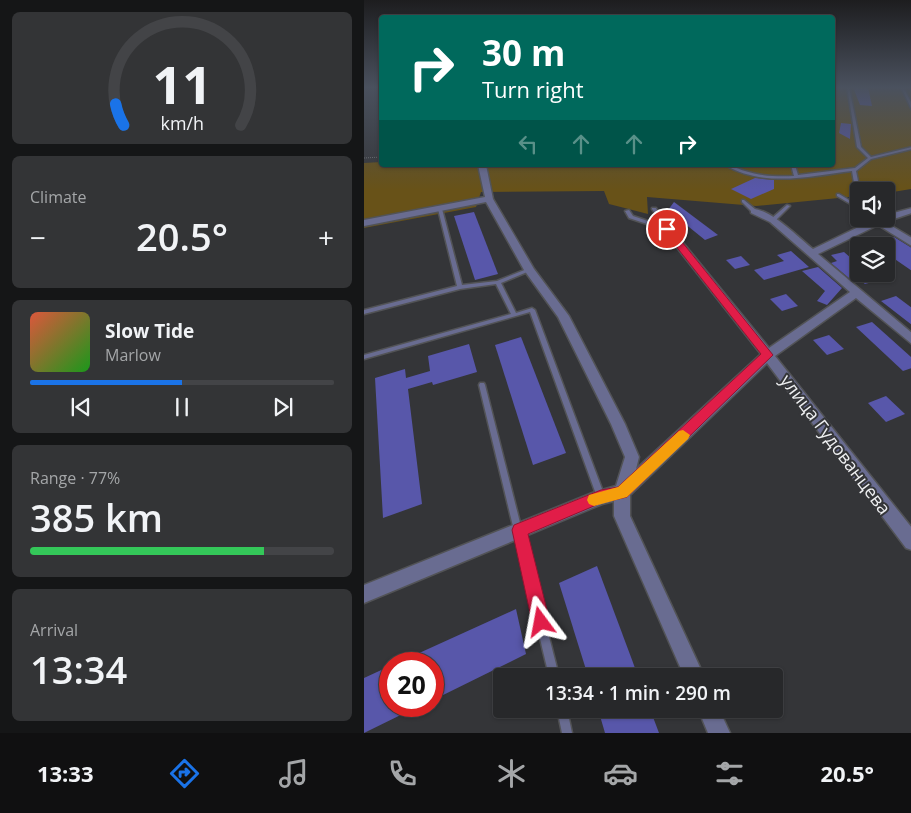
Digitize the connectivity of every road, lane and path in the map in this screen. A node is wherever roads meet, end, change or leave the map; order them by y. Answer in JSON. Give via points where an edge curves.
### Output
{"nodes":[{"id":1,"x":854,"y":121,"type":"edge"},
{"id":2,"x":911,"y":148,"type":"edge"},
{"id":3,"x":379,"y":157,"type":"edge"},
{"id":4,"x":364,"y":158,"type":"edge"},
{"id":5,"x":870,"y":158,"type":"junction"},
{"id":6,"x":482,"y":167,"type":"edge"},
{"id":7,"x":731,"y":167,"type":"edge"},
{"id":8,"x":794,"y":167,"type":"edge"},
{"id":9,"x":856,"y":169,"type":"junction"},
{"id":10,"x":796,"y":176,"type":"junction"},
{"id":11,"x":856,"y":182,"type":"edge"},
{"id":12,"x":838,"y":195,"type":"dead end"},
{"id":13,"x":489,"y":199,"type":"junction"},
{"id":14,"x":743,"y":201,"type":"dead end"},
{"id":15,"x":850,"y":202,"type":"edge"},
{"id":16,"x":788,"y":206,"type":"dead end"},
{"id":17,"x":440,"y":209,"type":"junction"},
{"id":18,"x":654,"y":209,"type":"dead end"},
{"id":19,"x":911,"y":210,"type":"edge"},
{"id":20,"x":627,"y":211,"type":"dead end"},
{"id":21,"x":754,"y":211,"type":"joint"},
{"id":22,"x":895,"y":215,"type":"edge"},
{"id":23,"x":773,"y":220,"type":"junction"},
{"id":24,"x":364,"y":223,"type":"edge"},
{"id":25,"x":865,"y":227,"type":"edge"},
{"id":26,"x":891,"y":227,"type":"edge"},
{"id":27,"x":667,"y":229,"type":"junction"},
{"id":28,"x":911,"y":243,"type":"edge"},
{"id":29,"x":812,"y":253,"type":"junction"},
{"id":30,"x":529,"y":270,"type":"junction"},
{"id":31,"x":498,"y":282,"type":"junction"},
{"id":32,"x":460,"y":287,"type":"junction"},
{"id":33,"x":857,"y":292,"type":"junction"},
{"id":34,"x":364,"y":312,"type":"edge"},
{"id":35,"x":514,"y":315,"type":"junction"},
{"id":36,"x":911,"y":340,"type":"edge"},
{"id":37,"x":768,"y":355,"type":"junction"},
{"id":38,"x":364,"y":357,"type":"edge"},
{"id":39,"x":482,"y":385,"type":"dead end"},
{"id":40,"x":622,"y":492,"type":"junction"},
{"id":41,"x":601,"y":497,"type":"junction"},
{"id":42,"x":519,"y":530,"type":"junction"},
{"id":43,"x":911,"y":542,"type":"edge"},
{"id":44,"x":364,"y":594,"type":"edge"},
{"id":45,"x":552,"y":668,"type":"edge"},
{"id":46,"x":690,"y":668,"type":"edge"},
{"id":47,"x":564,"y":718,"type":"edge"},
{"id":48,"x":712,"y":718,"type":"edge"},
{"id":49,"x":567,"y":733,"type":"edge"},
{"id":50,"x":719,"y":733,"type":"edge"}],
"edges":[{"from":1,"to":5,"type":"lane","via":[[859,147]]},
{"from":2,"to":5,"type":"lane"},
{"from":3,"to":4,"type":"path"},
{"from":5,"to":9,"type":"lane"},
{"from":6,"to":13,"type":"street"},
{"from":7,"to":10,"type":"lane","via":[[751,176],[775,179]]},
{"from":8,"to":10,"type":"lane"},
{"from":9,"to":10,"type":"lane"},
{"from":9,"to":11,"type":"lane"},
{"from":12,"to":15,"type":"lane"},
{"from":13,"to":17,"type":"street"},
{"from":13,"to":30,"type":"street"},
{"from":14,"to":21,"type":"lane"},
{"from":16,"to":23,"type":"lane"},
{"from":17,"to":24,"type":"street"},
{"from":17,"to":32,"type":"lane"},
{"from":18,"to":27,"type":"lane"},
{"from":19,"to":22,"type":"street"},
{"from":20,"to":27,"type":"lane","via":[[631,217]]},
{"from":21,"to":23,"type":"street"},
{"from":23,"to":29,"type":"street"},
{"from":25,"to":29,"type":"street"},
{"from":26,"to":28,"type":"street"},
{"from":27,"to":37,"type":"street","name":"улица Гудованцева"},
{"from":29,"to":33,"type":"street"},
{"from":30,"to":31,"type":"lane"},
{"from":30,"to":40,"type":"street","via":[[563,316],[632,457]]},
{"from":31,"to":32,"type":"lane"},
{"from":31,"to":35,"type":"lane"},
{"from":32,"to":34,"type":"lane"},
{"from":33,"to":36,"type":"street"},
{"from":33,"to":37,"type":"street"},
{"from":35,"to":38,"type":"lane"},
{"from":35,"to":41,"type":"lane","via":[[532,310]]},
{"from":37,"to":40,"type":"street"},
{"from":37,"to":43,"type":"street","name":"улица Гудованцева"},
{"from":39,"to":42,"type":"lane"},
{"from":40,"to":41,"type":"street"},
{"from":40,"to":46,"type":"street","via":[[622,516]]},
{"from":41,"to":42,"type":"street"},
{"from":42,"to":44,"type":"street"},
{"from":42,"to":45,"type":"lane"},
{"from":47,"to":49,"type":"lane"},
{"from":48,"to":50,"type":"street"}]}
